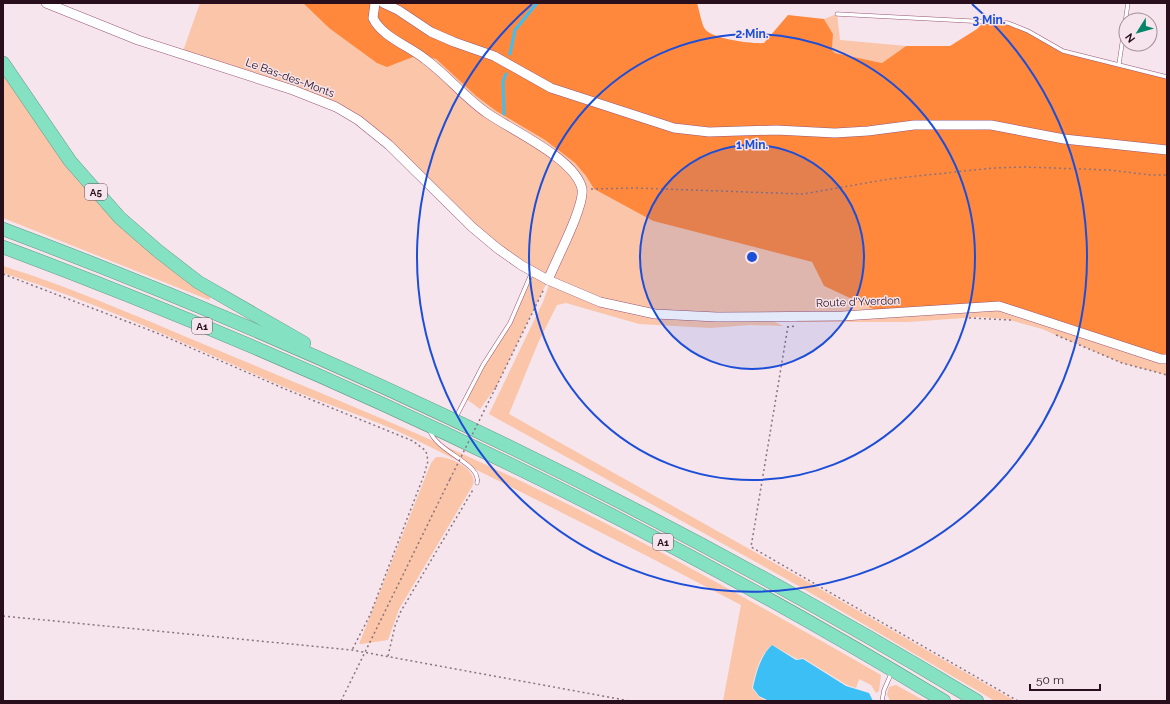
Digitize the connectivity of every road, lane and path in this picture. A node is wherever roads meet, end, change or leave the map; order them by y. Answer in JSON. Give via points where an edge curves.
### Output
{"nodes":[{"id":1,"x":46,"y":3,"type":"edge"},
{"id":2,"x":375,"y":3,"type":"edge"},
{"id":3,"x":383,"y":3,"type":"edge"},
{"id":4,"x":1128,"y":3,"type":"edge"},
{"id":5,"x":837,"y":14,"type":"dead end"},
{"id":6,"x":3,"y":63,"type":"edge"},
{"id":7,"x":1119,"y":64,"type":"junction"},
{"id":8,"x":1167,"y":77,"type":"edge"},
{"id":9,"x":1167,"y":150,"type":"edge"},
{"id":10,"x":1167,"y":175,"type":"edge"},
{"id":11,"x":582,"y":190,"type":"junction"},
{"id":12,"x":3,"y":230,"type":"edge"},
{"id":13,"x":3,"y":247,"type":"edge"},
{"id":14,"x":532,"y":271,"type":"junction"},
{"id":15,"x":3,"y":274,"type":"edge"},
{"id":16,"x":548,"y":280,"type":"junction"},
{"id":17,"x":789,"y":316,"type":"junction"},
{"id":18,"x":964,"y":318,"type":"dead end"},
{"id":19,"x":1017,"y":322,"type":"dead end"},
{"id":20,"x":800,"y":326,"type":"dead end"},
{"id":21,"x":787,"y":327,"type":"junction"},
{"id":22,"x":1055,"y":335,"type":"dead end"},
{"id":23,"x":1167,"y":359,"type":"edge"},
{"id":24,"x":1167,"y":375,"type":"edge"},
{"id":25,"x":365,"y":378,"type":"junction"},
{"id":26,"x":455,"y":419,"type":"junction"},
{"id":27,"x":429,"y":426,"type":"junction"},
{"id":28,"x":477,"y":483,"type":"joint"},
{"id":29,"x":3,"y":616,"type":"edge"},
{"id":30,"x":352,"y":650,"type":"junction"},
{"id":31,"x":365,"y":652,"type":"junction"},
{"id":32,"x":388,"y":656,"type":"junction"},
{"id":33,"x":893,"y":671,"type":"junction"},
{"id":34,"x":341,"y":701,"type":"edge"},
{"id":35,"x":630,"y":701,"type":"edge"},
{"id":36,"x":882,"y":701,"type":"edge"},
{"id":37,"x":944,"y":701,"type":"edge"},
{"id":38,"x":977,"y":701,"type":"edge"},
{"id":39,"x":1018,"y":701,"type":"edge"}],
"edges":[{"from":1,"to":14,"type":"street","name":"Le Bas-des-Monts","via":[[132,38],[293,90],[336,107],[358,120],[389,145],[472,227],[497,248]]},
{"from":2,"to":11,"type":"street","via":[[372,13],[378,27],[426,59],[487,113],[565,164],[576,176]]},
{"from":3,"to":9,"type":"street","via":[[431,32],[494,56],[551,88],[674,128],[709,132],[849,132],[914,125],[976,124],[1064,139]]},
{"from":4,"to":7,"type":"lane"},
{"from":5,"to":7,"type":"lane","via":[[1008,23],[1063,51]]},
{"from":6,"to":25,"type":"highway","number":"A5","via":[[70,161],[102,199],[139,235],[215,292]]},
{"from":7,"to":8,"type":"lane"},
{"from":10,"to":11,"type":"path","via":[[1025,167],[889,179],[803,194],[636,188]]},
{"from":11,"to":16,"type":"street","via":[[579,207]]},
{"from":12,"to":25,"type":"highway","number":"A1","via":[[206,309]]},
{"from":13,"to":27,"type":"highway","number":"A1","via":[[259,350]]},
{"from":14,"to":16,"type":"street","name":"Le Bas-des-Monts"},
{"from":14,"to":26,"type":"lane","via":[[510,323],[482,364]]},
{"from":15,"to":30,"type":"path","via":[[157,333],[413,441],[426,451],[428,461],[424,475],[370,614]]},
{"from":16,"to":17,"type":"street","name":"Route d'Yverdon","via":[[600,302],[655,314],[696,317]]},
{"from":16,"to":31,"type":"path","bridge":true},
{"from":17,"to":21,"type":"path"},
{"from":17,"to":23,"type":"street","name":"Route d'Yverdon","via":[[884,314],[999,306]]},
{"from":18,"to":19,"type":"path","via":[[1006,319]]},
{"from":20,"to":21,"type":"path"},
{"from":21,"to":39,"type":"path","via":[[751,547]]},
{"from":22,"to":24,"type":"path","via":[[1122,363]]},
{"from":25,"to":26,"type":"highway","number":"A1"},
{"from":26,"to":38,"type":"highway","number":"A1","via":[[713,550]]},
{"from":27,"to":28,"type":"lane","via":[[439,446],[474,470],[478,476]]},
{"from":27,"to":33,"type":"highway","number":"A1","via":[[638,529],[785,608]]},
{"from":28,"to":32,"type":"path","via":[[402,611],[395,626]]},
{"from":29,"to":30,"type":"path"},
{"from":30,"to":31,"type":"path"},
{"from":31,"to":32,"type":"path"},
{"from":31,"to":34,"type":"path"},
{"from":32,"to":35,"type":"path"},
{"from":33,"to":36,"type":"lane"},
{"from":33,"to":37,"type":"highway","number":"A1"}]}
